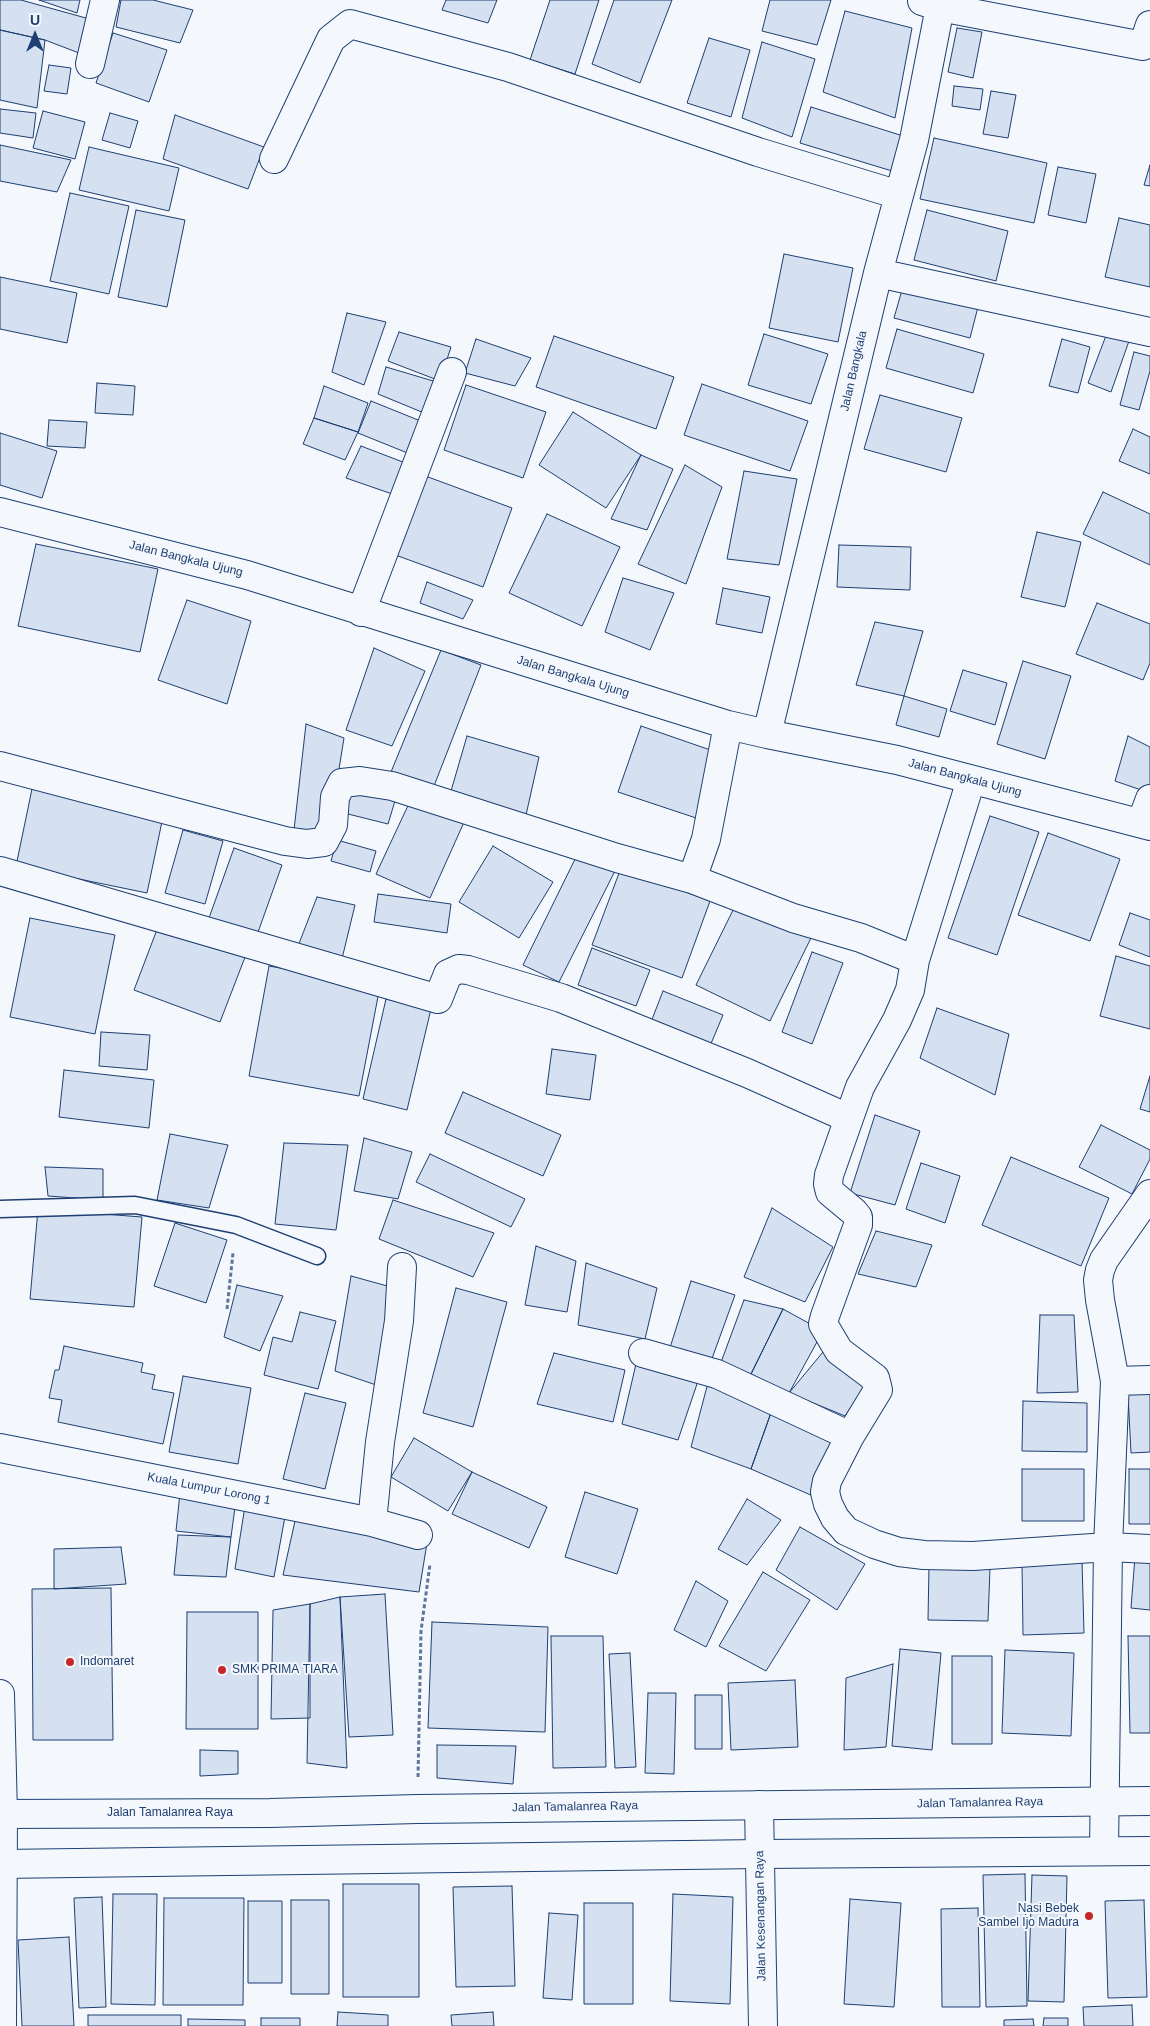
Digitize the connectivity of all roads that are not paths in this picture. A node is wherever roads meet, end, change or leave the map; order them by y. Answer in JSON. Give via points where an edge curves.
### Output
{"nodes":[{"id":1,"x":105,"y":0,"type":"edge"},
{"id":2,"x":934,"y":2,"type":"edge"},
{"id":3,"x":1148,"y":42,"type":"edge"},
{"id":4,"x":90,"y":64,"type":"dead end"},
{"id":5,"x":274,"y":159,"type":"dead end"},
{"id":6,"x":899,"y":194,"type":"junction"},
{"id":7,"x":878,"y":273,"type":"junction"},
{"id":8,"x":1150,"y":332,"type":"edge"},
{"id":9,"x":452,"y":372,"type":"dead end"},
{"id":10,"x":0,"y":512,"type":"edge"},
{"id":11,"x":361,"y":612,"type":"junction"},
{"id":12,"x":728,"y":724,"type":"junction"},
{"id":13,"x":767,"y":734,"type":"junction"},
{"id":14,"x":0,"y":766,"type":"edge"},
{"id":15,"x":972,"y":780,"type":"junction"},
{"id":16,"x":1147,"y":816,"type":"edge"},
{"id":17,"x":0,"y":871,"type":"edge"},
{"id":18,"x":692,"y":878,"type":"junction"},
{"id":19,"x":915,"y":960,"type":"junction"},
{"id":20,"x":848,"y":1118,"type":"junction"},
{"id":21,"x":1150,"y":1194,"type":"edge"},
{"id":22,"x":0,"y":1209,"type":"edge"},
{"id":23,"x":316,"y":1256,"type":"dead end"},
{"id":24,"x":402,"y":1267,"type":"dead end"},
{"id":25,"x":643,"y":1353,"type":"dead end"},
{"id":26,"x":1150,"y":1380,"type":"edge"},
{"id":27,"x":1115,"y":1381,"type":"junction"},
{"id":28,"x":850,"y":1436,"type":"junction"},
{"id":29,"x":0,"y":1448,"type":"edge"},
{"id":30,"x":372,"y":1522,"type":"junction"},
{"id":31,"x":418,"y":1535,"type":"road end"},
{"id":32,"x":1108,"y":1547,"type":"junction"},
{"id":33,"x":1150,"y":1549,"type":"edge"},
{"id":34,"x":0,"y":1694,"type":"edge"},
{"id":35,"x":1150,"y":1800,"type":"edge"},
{"id":36,"x":1106,"y":1801,"type":"junction"},
{"id":37,"x":759,"y":1806,"type":"junction"},
{"id":38,"x":2,"y":1814,"type":"edge"},
{"id":39,"x":1104,"y":1851,"type":"junction"},
{"id":40,"x":1150,"y":1851,"type":"edge"},
{"id":41,"x":760,"y":1854,"type":"junction"},
{"id":42,"x":1,"y":1864,"type":"edge"},
{"id":43,"x":2,"y":2026,"type":"edge"},
{"id":44,"x":763,"y":2026,"type":"edge"}],
"edges":[{"from":1,"to":4,"type":"street"},
{"from":2,"to":3,"type":"street"},
{"from":2,"to":6,"type":"street","name":"Jalan Bangkala","via":[[914,140]]},
{"from":5,"to":6,"type":"street","via":[[330,39],[350,24],[508,67],[758,152]]},
{"from":6,"to":7,"type":"street","name":"Jalan Bangkala"},
{"from":7,"to":8,"type":"street"},
{"from":7,"to":13,"type":"street","name":"Jalan Bangkala"},
{"from":9,"to":11,"type":"street"},
{"from":10,"to":11,"type":"street","name":"Jalan Bangkala Ujung","via":[[247,575]]},
{"from":11,"to":12,"type":"street","name":"Jalan Bangkala Ujung"},
{"from":12,"to":13,"type":"street","name":"Jalan Bangkala Ujung"},
{"from":12,"to":18,"type":"street","via":[[706,839]]},
{"from":13,"to":15,"type":"street","name":"Jalan Bangkala Ujung","via":[[898,760]]},
{"from":14,"to":18,"type":"street","via":[[285,841],[307,844],[324,842],[333,825],[335,797],[342,783],[392,786],[617,858]]},
{"from":15,"to":16,"type":"street","name":"Jalan Bangkala Ujung"},
{"from":15,"to":19,"type":"street"},
{"from":17,"to":20,"type":"street","via":[[438,999],[448,974],[459,969],[468,970],[561,998],[747,1073]]},
{"from":18,"to":19,"type":"street","via":[[793,918],[861,938]]},
{"from":19,"to":20,"type":"street","via":[[910,990],[860,1087]]},
{"from":20,"to":28,"type":"street","via":[[828,1184],[830,1192],[858,1217],[858,1226],[824,1324],[839,1351],[875,1378],[878,1390]]},
{"from":21,"to":27,"type":"street","via":[[1100,1270],[1100,1300]]},
{"from":22,"to":23,"type":"lane","via":[[135,1205],[236,1225]]},
{"from":24,"to":30,"type":"street","via":[[399,1321],[380,1442]]},
{"from":25,"to":28,"type":"street","via":[[717,1374]]},
{"from":26,"to":27,"type":"street"},
{"from":27,"to":32,"type":"street"},
{"from":28,"to":32,"type":"street","via":[[827,1481],[825,1492],[834,1518],[846,1531],[874,1544],[899,1552],[973,1556]]},
{"from":29,"to":30,"type":"street","name":"Kuala Lumpur Lorong 1"},
{"from":30,"to":31,"type":"street","name":"Kuala Lumpur Lorong 1"},
{"from":32,"to":33,"type":"street"},
{"from":32,"to":36,"type":"street"},
{"from":34,"to":38,"type":"street"},
{"from":35,"to":36,"type":"street","name":"Jalan Tamalanrea Raya"},
{"from":36,"to":37,"type":"street","name":"Jalan Tamalanrea Raya"},
{"from":36,"to":39,"type":"street"},
{"from":37,"to":38,"type":"street","name":"Jalan Tamalanrea Raya"},
{"from":37,"to":41,"type":"street","name":"Jalan Kesenangan Raya"},
{"from":38,"to":42,"type":"street"},
{"from":39,"to":40,"type":"street"},
{"from":39,"to":41,"type":"street"},
{"from":41,"to":42,"type":"street"},
{"from":41,"to":44,"type":"street","name":"Jalan Kesenangan Raya"},
{"from":42,"to":43,"type":"street"}]}
